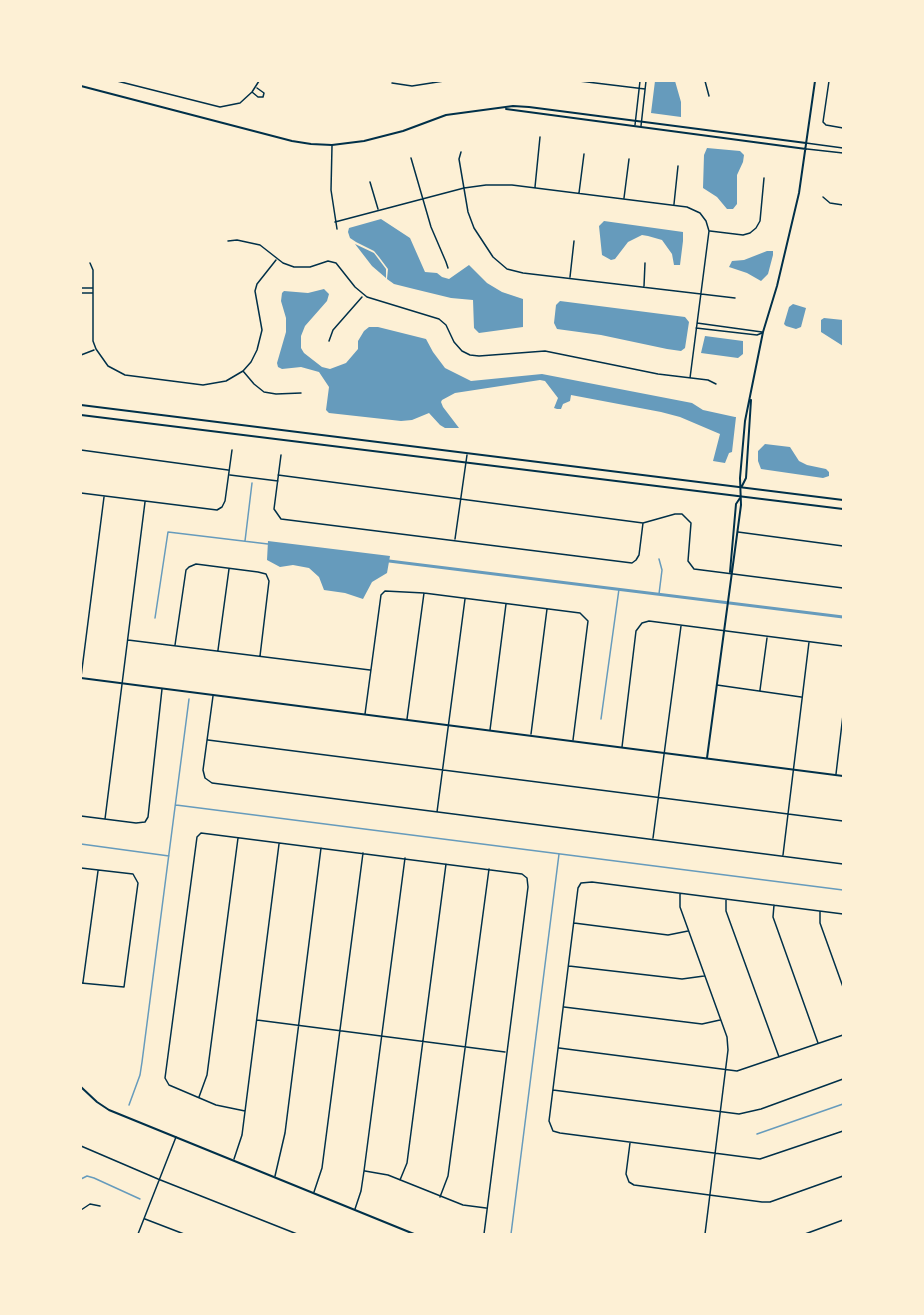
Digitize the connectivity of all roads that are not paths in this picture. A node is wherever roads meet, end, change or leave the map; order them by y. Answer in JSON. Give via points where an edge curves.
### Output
{"nodes":[{"id":1,"x":117,"y":81,"type":"edge"},
{"id":2,"x":259,"y":81,"type":"edge"},
{"id":3,"x":444,"y":81,"type":"edge"},
{"id":4,"x":579,"y":81,"type":"edge"},
{"id":5,"x":640,"y":81,"type":"edge"},
{"id":6,"x":646,"y":81,"type":"edge"},
{"id":7,"x":705,"y":81,"type":"edge"},
{"id":8,"x":814,"y":81,"type":"edge"},
{"id":9,"x":829,"y":81,"type":"edge"},
{"id":10,"x":392,"y":83,"type":"dead end"},
{"id":11,"x":81,"y":86,"type":"edge"},
{"id":12,"x":256,"y":87,"type":"junction"},
{"id":13,"x":640,"y":89,"type":"junction"},
{"id":14,"x":645,"y":89,"type":"junction"},
{"id":15,"x":252,"y":92,"type":"junction"},
{"id":16,"x":710,"y":96,"type":"dead end"},
{"id":17,"x":635,"y":124,"type":"junction"},
{"id":18,"x":641,"y":125,"type":"junction"},
{"id":19,"x":843,"y":128,"type":"edge"},
{"id":20,"x":540,"y":137,"type":"dead end"},
{"id":21,"x":806,"y":143,"type":"junction"},
{"id":22,"x":332,"y":145,"type":"junction"},
{"id":23,"x":843,"y":148,"type":"edge"},
{"id":24,"x":806,"y":149,"type":"junction"},
{"id":25,"x":461,"y":152,"type":"dead end"},
{"id":26,"x":843,"y":153,"type":"edge"},
{"id":27,"x":584,"y":154,"type":"dead end"},
{"id":28,"x":411,"y":158,"type":"dead end"},
{"id":29,"x":629,"y":159,"type":"dead end"},
{"id":30,"x":678,"y":166,"type":"dead end"},
{"id":31,"x":764,"y":178,"type":"dead end"},
{"id":32,"x":370,"y":182,"type":"dead end"},
{"id":33,"x":464,"y":188,"type":"junction"},
{"id":34,"x":534,"y":188,"type":"junction"},
{"id":35,"x":579,"y":194,"type":"junction"},
{"id":36,"x":823,"y":197,"type":"dead end"},
{"id":37,"x":423,"y":198,"type":"junction"},
{"id":38,"x":624,"y":199,"type":"junction"},
{"id":39,"x":674,"y":205,"type":"junction"},
{"id":40,"x":843,"y":205,"type":"edge"},
{"id":41,"x":378,"y":210,"type":"junction"},
{"id":42,"x":335,"y":222,"type":"junction"},
{"id":43,"x":337,"y":228,"type":"dead end"},
{"id":44,"x":709,"y":231,"type":"junction"},
{"id":45,"x":228,"y":241,"type":"dead end"},
{"id":46,"x":574,"y":241,"type":"dead end"},
{"id":47,"x":276,"y":259,"type":"junction"},
{"id":48,"x":90,"y":263,"type":"dead end"},
{"id":49,"x":645,"y":263,"type":"dead end"},
{"id":50,"x":448,"y":268,"type":"dead end"},
{"id":51,"x":570,"y":278,"type":"junction"},
{"id":52,"x":644,"y":287,"type":"junction"},
{"id":53,"x":81,"y":288,"type":"edge"},
{"id":54,"x":93,"y":288,"type":"junction"},
{"id":55,"x":81,"y":293,"type":"edge"},
{"id":56,"x":93,"y":294,"type":"junction"},
{"id":57,"x":700,"y":294,"type":"junction"},
{"id":58,"x":364,"y":295,"type":"junction"},
{"id":59,"x":735,"y":297,"type":"dead end"},
{"id":60,"x":697,"y":323,"type":"junction"},
{"id":61,"x":696,"y":328,"type":"junction"},
{"id":62,"x":763,"y":332,"type":"junction"},
{"id":63,"x":329,"y":340,"type":"dead end"},
{"id":64,"x":96,"y":349,"type":"junction"},
{"id":65,"x":81,"y":355,"type":"edge"},
{"id":66,"x":243,"y":371,"type":"junction"},
{"id":67,"x":690,"y":378,"type":"junction"},
{"id":68,"x":716,"y":384,"type":"dead end"},
{"id":69,"x":301,"y":393,"type":"dead end"},
{"id":70,"x":81,"y":405,"type":"edge"},
{"id":71,"x":81,"y":415,"type":"edge"},
{"id":72,"x":81,"y":450,"type":"edge"},
{"id":73,"x":232,"y":450,"type":"dead end"},
{"id":74,"x":467,"y":453,"type":"junction"},
{"id":75,"x":281,"y":455,"type":"dead end"},
{"id":76,"x":466,"y":462,"type":"junction"},
{"id":77,"x":229,"y":470,"type":"junction"},
{"id":78,"x":229,"y":475,"type":"junction"},
{"id":79,"x":278,"y":475,"type":"junction"},
{"id":80,"x":278,"y":481,"type":"junction"},
{"id":81,"x":742,"y":486,"type":"junction"},
{"id":82,"x":81,"y":493,"type":"edge"},
{"id":83,"x":741,"y":495,"type":"junction"},
{"id":84,"x":104,"y":496,"type":"junction"},
{"id":85,"x":461,"y":499,"type":"junction"},
{"id":86,"x":843,"y":500,"type":"edge"},
{"id":87,"x":145,"y":502,"type":"junction"},
{"id":88,"x":843,"y":509,"type":"edge"},
{"id":89,"x":644,"y":523,"type":"junction"},
{"id":90,"x":738,"y":532,"type":"junction"},
{"id":91,"x":455,"y":540,"type":"junction"},
{"id":92,"x":843,"y":546,"type":"edge"},
{"id":93,"x":229,"y":568,"type":"junction"},
{"id":94,"x":731,"y":574,"type":"junction"},
{"id":95,"x":843,"y":588,"type":"edge"},
{"id":96,"x":424,"y":593,"type":"junction"},
{"id":97,"x":465,"y":599,"type":"junction"},
{"id":98,"x":506,"y":604,"type":"junction"},
{"id":99,"x":547,"y":609,"type":"junction"},
{"id":100,"x":681,"y":625,"type":"junction"},
{"id":101,"x":723,"y":631,"type":"junction"},
{"id":102,"x":767,"y":636,"type":"junction"},
{"id":103,"x":128,"y":640,"type":"junction"},
{"id":104,"x":810,"y":642,"type":"junction"},
{"id":105,"x":175,"y":646,"type":"junction"},
{"id":106,"x":843,"y":646,"type":"edge"},
{"id":107,"x":218,"y":651,"type":"junction"},
{"id":108,"x":260,"y":656,"type":"junction"},
{"id":109,"x":370,"y":670,"type":"junction"},
{"id":110,"x":81,"y":678,"type":"edge"},
{"id":111,"x":122,"y":684,"type":"junction"},
{"id":112,"x":716,"y":685,"type":"junction"},
{"id":113,"x":162,"y":689,"type":"junction"},
{"id":114,"x":760,"y":691,"type":"junction"},
{"id":115,"x":213,"y":695,"type":"junction"},
{"id":116,"x":802,"y":697,"type":"junction"},
{"id":117,"x":365,"y":715,"type":"junction"},
{"id":118,"x":843,"y":715,"type":"edge"},
{"id":119,"x":407,"y":720,"type":"junction"},
{"id":120,"x":448,"y":726,"type":"junction"},
{"id":121,"x":490,"y":730,"type":"junction"},
{"id":122,"x":531,"y":735,"type":"junction"},
{"id":123,"x":208,"y":740,"type":"junction"},
{"id":124,"x":573,"y":741,"type":"junction"},
{"id":125,"x":622,"y":748,"type":"junction"},
{"id":126,"x":664,"y":754,"type":"junction"},
{"id":127,"x":706,"y":759,"type":"junction"},
{"id":128,"x":443,"y":770,"type":"junction"},
{"id":129,"x":794,"y":770,"type":"junction"},
{"id":130,"x":836,"y":775,"type":"junction"},
{"id":131,"x":843,"y":776,"type":"edge"},
{"id":132,"x":658,"y":799,"type":"junction"},
{"id":133,"x":437,"y":812,"type":"junction"},
{"id":134,"x":788,"y":814,"type":"junction"},
{"id":135,"x":81,"y":816,"type":"edge"},
{"id":136,"x":105,"y":819,"type":"junction"},
{"id":137,"x":843,"y":821,"type":"edge"},
{"id":138,"x":238,"y":837,"type":"junction"},
{"id":139,"x":653,"y":839,"type":"junction"},
{"id":140,"x":279,"y":843,"type":"junction"},
{"id":141,"x":321,"y":848,"type":"junction"},
{"id":142,"x":363,"y":853,"type":"junction"},
{"id":143,"x":782,"y":856,"type":"junction"},
{"id":144,"x":405,"y":858,"type":"junction"},
{"id":145,"x":446,"y":864,"type":"junction"},
{"id":146,"x":843,"y":864,"type":"edge"},
{"id":147,"x":81,"y":868,"type":"edge"},
{"id":148,"x":489,"y":869,"type":"junction"},
{"id":149,"x":98,"y":870,"type":"junction"},
{"id":150,"x":680,"y":894,"type":"junction"},
{"id":151,"x":726,"y":900,"type":"junction"},
{"id":152,"x":774,"y":905,"type":"junction"},
{"id":153,"x":820,"y":912,"type":"junction"},
{"id":154,"x":843,"y":914,"type":"edge"},
{"id":155,"x":574,"y":923,"type":"junction"},
{"id":156,"x":689,"y":931,"type":"junction"},
{"id":157,"x":569,"y":966,"type":"junction"},
{"id":158,"x":704,"y":976,"type":"junction"},
{"id":159,"x":82,"y":983,"type":"edge"},
{"id":160,"x":843,"y":987,"type":"edge"},
{"id":161,"x":564,"y":1007,"type":"junction"},
{"id":162,"x":256,"y":1020,"type":"junction"},
{"id":163,"x":721,"y":1020,"type":"junction"},
{"id":164,"x":297,"y":1025,"type":"junction"},
{"id":165,"x":340,"y":1031,"type":"junction"},
{"id":166,"x":843,"y":1035,"type":"edge"},
{"id":167,"x":381,"y":1037,"type":"junction"},
{"id":168,"x":423,"y":1042,"type":"junction"},
{"id":169,"x":818,"y":1043,"type":"junction"},
{"id":170,"x":465,"y":1047,"type":"junction"},
{"id":171,"x":558,"y":1048,"type":"junction"},
{"id":172,"x":506,"y":1052,"type":"junction"},
{"id":173,"x":779,"y":1057,"type":"junction"},
{"id":174,"x":726,"y":1070,"type":"junction"},
{"id":175,"x":843,"y":1079,"type":"edge"},
{"id":176,"x":81,"y":1087,"type":"edge"},
{"id":177,"x":552,"y":1090,"type":"junction"},
{"id":178,"x":198,"y":1098,"type":"junction"},
{"id":179,"x":245,"y":1111,"type":"junction"},
{"id":180,"x":721,"y":1112,"type":"junction"},
{"id":181,"x":843,"y":1131,"type":"edge"},
{"id":182,"x":176,"y":1137,"type":"junction"},
{"id":183,"x":630,"y":1142,"type":"junction"},
{"id":184,"x":81,"y":1146,"type":"edge"},
{"id":185,"x":715,"y":1153,"type":"junction"},
{"id":186,"x":233,"y":1160,"type":"junction"},
{"id":187,"x":364,"y":1171,"type":"junction"},
{"id":188,"x":275,"y":1176,"type":"junction"},
{"id":189,"x":843,"y":1176,"type":"edge"},
{"id":190,"x":158,"y":1179,"type":"junction"},
{"id":191,"x":400,"y":1180,"type":"junction"},
{"id":192,"x":314,"y":1193,"type":"junction"},
{"id":193,"x":710,"y":1195,"type":"junction"},
{"id":194,"x":440,"y":1197,"type":"junction"},
{"id":195,"x":100,"y":1206,"type":"dead end"},
{"id":196,"x":355,"y":1209,"type":"junction"},
{"id":197,"x":487,"y":1209,"type":"junction"},
{"id":198,"x":81,"y":1210,"type":"edge"},
{"id":199,"x":144,"y":1218,"type":"junction"},
{"id":200,"x":843,"y":1220,"type":"edge"},
{"id":201,"x":138,"y":1234,"type":"edge"},
{"id":202,"x":183,"y":1234,"type":"edge"},
{"id":203,"x":297,"y":1234,"type":"edge"},
{"id":204,"x":414,"y":1234,"type":"edge"},
{"id":205,"x":484,"y":1234,"type":"edge"},
{"id":206,"x":705,"y":1234,"type":"edge"},
{"id":207,"x":805,"y":1234,"type":"edge"}],
"edges":[{"from":1,"to":15,"type":"street","via":[[220,107],[240,103]]},
{"from":2,"to":12,"type":"street"},
{"from":3,"to":10,"type":"street","via":[[412,86]]},
{"from":4,"to":13,"type":"street"},
{"from":5,"to":13,"type":"street"},
{"from":6,"to":14,"type":"street"},
{"from":7,"to":16,"type":"street"},
{"from":8,"to":21,"type":"street"},
{"from":9,"to":19,"type":"street","via":[[824,124]]},
{"from":11,"to":22,"type":"street","via":[[292,141]]},
{"from":12,"to":15,"type":"street"},
{"from":12,"to":15,"type":"street","via":[[263,96]]},
{"from":13,"to":14,"type":"street"},
{"from":13,"to":17,"type":"street"},
{"from":14,"to":18,"type":"street"},
{"from":17,"to":18,"type":"street"},
{"from":17,"to":22,"type":"street","via":[[501,108],[446,115],[384,137]]},
{"from":18,"to":21,"type":"street"},
{"from":18,"to":24,"type":"street"},
{"from":20,"to":34,"type":"street"},
{"from":21,"to":23,"type":"street"},
{"from":21,"to":24,"type":"street"},
{"from":22,"to":42,"type":"street"},
{"from":24,"to":26,"type":"street"},
{"from":24,"to":62,"type":"street","via":[[793,224]]},
{"from":25,"to":33,"type":"street"},
{"from":27,"to":35,"type":"street"},
{"from":28,"to":37,"type":"street"},
{"from":29,"to":38,"type":"street"},
{"from":30,"to":39,"type":"street"},
{"from":31,"to":44,"type":"street","via":[[756,228],[743,235]]},
{"from":32,"to":41,"type":"street"},
{"from":33,"to":34,"type":"street"},
{"from":33,"to":37,"type":"street"},
{"from":33,"to":51,"type":"street","via":[[468,212],[480,240],[507,269]]},
{"from":34,"to":35,"type":"street"},
{"from":35,"to":38,"type":"street"},
{"from":36,"to":40,"type":"street"},
{"from":37,"to":41,"type":"street"},
{"from":37,"to":50,"type":"street"},
{"from":38,"to":39,"type":"street"},
{"from":39,"to":44,"type":"street","via":[[700,213]]},
{"from":41,"to":42,"type":"street"},
{"from":42,"to":43,"type":"street"},
{"from":44,"to":57,"type":"street"},
{"from":45,"to":47,"type":"street","via":[[253,243]]},
{"from":46,"to":51,"type":"street"},
{"from":47,"to":58,"type":"street","via":[[294,267],[336,263]]},
{"from":47,"to":66,"type":"street","via":[[257,284],[262,330],[257,350]]},
{"from":48,"to":54,"type":"street"},
{"from":49,"to":52,"type":"street"},
{"from":51,"to":52,"type":"street"},
{"from":52,"to":57,"type":"street"},
{"from":53,"to":54,"type":"street"},
{"from":54,"to":56,"type":"street"},
{"from":55,"to":56,"type":"street"},
{"from":56,"to":64,"type":"street"},
{"from":57,"to":59,"type":"street"},
{"from":57,"to":60,"type":"street"},
{"from":58,"to":63,"type":"street"},
{"from":58,"to":67,"type":"street","via":[[439,319],[454,342],[470,355],[545,351]]},
{"from":60,"to":61,"type":"street"},
{"from":60,"to":62,"type":"street"},
{"from":61,"to":62,"type":"street","via":[[757,335]]},
{"from":61,"to":67,"type":"street"},
{"from":62,"to":81,"type":"street","via":[[751,397],[746,478]]},
{"from":64,"to":65,"type":"street"},
{"from":64,"to":66,"type":"street","via":[[108,366],[135,377],[203,385],[226,381]]},
{"from":66,"to":69,"type":"street","via":[[264,392]]},
{"from":67,"to":68,"type":"street"},
{"from":70,"to":74,"type":"street"},
{"from":71,"to":76,"type":"street"},
{"from":72,"to":77,"type":"street"},
{"from":73,"to":77,"type":"street"},
{"from":74,"to":76,"type":"street"},
{"from":74,"to":81,"type":"street"},
{"from":75,"to":79,"type":"street"},
{"from":76,"to":83,"type":"street"},
{"from":76,"to":85,"type":"street"},
{"from":77,"to":78,"type":"street"},
{"from":78,"to":80,"type":"street"},
{"from":78,"to":87,"type":"street","via":[[225,501],[214,510]]},
{"from":79,"to":80,"type":"street"},
{"from":79,"to":85,"type":"street"},
{"from":80,"to":91,"type":"street","via":[[274,509],[281,519]]},
{"from":81,"to":83,"type":"street"},
{"from":81,"to":86,"type":"street"},
{"from":82,"to":84,"type":"street"},
{"from":83,"to":88,"type":"street"},
{"from":83,"to":90,"type":"street"},
{"from":83,"to":94,"type":"street","via":[[736,504]]},
{"from":84,"to":87,"type":"street"},
{"from":84,"to":110,"type":"street"},
{"from":85,"to":89,"type":"street"},
{"from":85,"to":91,"type":"street"},
{"from":87,"to":103,"type":"street"},
{"from":89,"to":91,"type":"street","via":[[639,555],[632,563]]},
{"from":89,"to":94,"type":"street","via":[[682,514],[692,528],[690,566]]},
{"from":90,"to":92,"type":"street"},
{"from":90,"to":94,"type":"street"},
{"from":93,"to":105,"type":"street","via":[[196,564],[186,570]]},
{"from":93,"to":107,"type":"street"},
{"from":93,"to":108,"type":"street","via":[[266,574],[269,581]]},
{"from":94,"to":95,"type":"street"},
{"from":94,"to":101,"type":"street"},
{"from":96,"to":97,"type":"street"},
{"from":96,"to":109,"type":"street","via":[[385,591],[381,595]]},
{"from":96,"to":119,"type":"street"},
{"from":97,"to":98,"type":"street"},
{"from":97,"to":120,"type":"street"},
{"from":98,"to":99,"type":"street"},
{"from":98,"to":121,"type":"street"},
{"from":99,"to":122,"type":"street"},
{"from":99,"to":124,"type":"street","via":[[580,613],[588,621]]},
{"from":100,"to":101,"type":"street"},
{"from":100,"to":125,"type":"street","via":[[649,621],[640,624],[636,631]]},
{"from":100,"to":126,"type":"street"},
{"from":101,"to":102,"type":"street"},
{"from":101,"to":112,"type":"street"},
{"from":102,"to":104,"type":"street"},
{"from":102,"to":114,"type":"street"},
{"from":103,"to":105,"type":"street"},
{"from":103,"to":111,"type":"street"},
{"from":104,"to":106,"type":"street"},
{"from":104,"to":116,"type":"street"},
{"from":105,"to":107,"type":"street"},
{"from":107,"to":108,"type":"street"},
{"from":108,"to":109,"type":"street"},
{"from":109,"to":117,"type":"street"},
{"from":110,"to":111,"type":"street"},
{"from":111,"to":113,"type":"street"},
{"from":111,"to":136,"type":"street"},
{"from":112,"to":114,"type":"street"},
{"from":112,"to":127,"type":"street"},
{"from":113,"to":115,"type":"street"},
{"from":113,"to":136,"type":"street","via":[[148,817],[145,822],[136,823]]},
{"from":114,"to":116,"type":"street"},
{"from":115,"to":117,"type":"street"},
{"from":115,"to":123,"type":"street"},
{"from":116,"to":129,"type":"street"},
{"from":117,"to":119,"type":"street"},
{"from":118,"to":130,"type":"street"},
{"from":119,"to":120,"type":"street"},
{"from":120,"to":121,"type":"street"},
{"from":120,"to":128,"type":"street"},
{"from":121,"to":122,"type":"street"},
{"from":122,"to":124,"type":"street"},
{"from":123,"to":128,"type":"street"},
{"from":123,"to":133,"type":"street","via":[[203,770],[206,778],[216,784]]},
{"from":124,"to":125,"type":"street"},
{"from":125,"to":126,"type":"street"},
{"from":126,"to":127,"type":"street"},
{"from":126,"to":132,"type":"street"},
{"from":127,"to":129,"type":"street"},
{"from":128,"to":132,"type":"street"},
{"from":128,"to":133,"type":"street"},
{"from":129,"to":130,"type":"street"},
{"from":129,"to":134,"type":"street"},
{"from":130,"to":131,"type":"street"},
{"from":132,"to":134,"type":"street"},
{"from":132,"to":139,"type":"street"},
{"from":133,"to":139,"type":"street"},
{"from":134,"to":137,"type":"street"},
{"from":134,"to":143,"type":"street"},
{"from":135,"to":136,"type":"street"},
{"from":138,"to":140,"type":"street"},
{"from":138,"to":178,"type":"street","via":[[207,1076]]},
{"from":138,"to":178,"type":"street","via":[[201,833],[197,837],[165,1078],[169,1085]]},
{"from":139,"to":143,"type":"street"},
{"from":140,"to":141,"type":"street"},
{"from":140,"to":162,"type":"street"},
{"from":141,"to":142,"type":"street"},
{"from":141,"to":164,"type":"street"},
{"from":142,"to":144,"type":"street"},
{"from":142,"to":165,"type":"street"},
{"from":143,"to":146,"type":"street"},
{"from":144,"to":145,"type":"street"},
{"from":144,"to":167,"type":"street"},
{"from":145,"to":148,"type":"street"},
{"from":145,"to":168,"type":"street"},
{"from":147,"to":149,"type":"street"},
{"from":148,"to":170,"type":"street"},
{"from":148,"to":172,"type":"street","via":[[520,873],[527,878],[528,887]]},
{"from":149,"to":159,"type":"street"},
{"from":149,"to":159,"type":"street","via":[[133,874],[138,883],[124,987]]},
{"from":150,"to":151,"type":"street"},
{"from":150,"to":155,"type":"street","via":[[587,881],[578,888]]},
{"from":150,"to":156,"type":"street","via":[[680,907]]},
{"from":151,"to":152,"type":"street"},
{"from":151,"to":173,"type":"street","via":[[726,911]]},
{"from":152,"to":153,"type":"street"},
{"from":152,"to":169,"type":"street","via":[[773,917]]},
{"from":153,"to":154,"type":"street"},
{"from":153,"to":160,"type":"street","via":[[820,923]]},
{"from":155,"to":156,"type":"street","via":[[669,935]]},
{"from":155,"to":157,"type":"street"},
{"from":156,"to":158,"type":"street"},
{"from":157,"to":158,"type":"street","via":[[682,979]]},
{"from":157,"to":161,"type":"street"},
{"from":158,"to":163,"type":"street"},
{"from":161,"to":163,"type":"street","via":[[702,1024]]},
{"from":161,"to":171,"type":"street"},
{"from":162,"to":164,"type":"street"},
{"from":162,"to":179,"type":"street"},
{"from":163,"to":174,"type":"street","via":[[728,1050]]},
{"from":164,"to":165,"type":"street"},
{"from":164,"to":188,"type":"street","via":[[285,1133]]},
{"from":165,"to":167,"type":"street"},
{"from":165,"to":192,"type":"street","via":[[322,1168]]},
{"from":166,"to":169,"type":"street"},
{"from":167,"to":168,"type":"street"},
{"from":167,"to":187,"type":"street"},
{"from":168,"to":170,"type":"street"},
{"from":168,"to":191,"type":"street","via":[[407,1163]]},
{"from":169,"to":173,"type":"street"},
{"from":170,"to":172,"type":"street"},
{"from":170,"to":194,"type":"street","via":[[448,1176]]},
{"from":171,"to":174,"type":"street"},
{"from":171,"to":177,"type":"street"},
{"from":172,"to":197,"type":"street"},
{"from":173,"to":174,"type":"street","via":[[739,1071]]},
{"from":174,"to":180,"type":"street"},
{"from":175,"to":180,"type":"street","via":[[752,1112]]},
{"from":176,"to":182,"type":"street","via":[[109,1110]]},
{"from":177,"to":180,"type":"street"},
{"from":177,"to":183,"type":"street","via":[[549,1124],[553,1131]]},
{"from":178,"to":179,"type":"street"},
{"from":179,"to":186,"type":"street","via":[[241,1141]]},
{"from":180,"to":185,"type":"street"},
{"from":181,"to":185,"type":"street","via":[[768,1158]]},
{"from":182,"to":186,"type":"street"},
{"from":182,"to":190,"type":"street"},
{"from":183,"to":185,"type":"street"},
{"from":183,"to":193,"type":"street","via":[[626,1174],[631,1184]]},
{"from":184,"to":190,"type":"street"},
{"from":185,"to":193,"type":"street"},
{"from":186,"to":188,"type":"street"},
{"from":187,"to":191,"type":"street"},
{"from":187,"to":196,"type":"street"},
{"from":188,"to":192,"type":"street"},
{"from":189,"to":193,"type":"street","via":[[770,1202]]},
{"from":190,"to":199,"type":"street"},
{"from":190,"to":203,"type":"street"},
{"from":191,"to":194,"type":"street"},
{"from":192,"to":196,"type":"street"},
{"from":193,"to":206,"type":"street"},
{"from":194,"to":197,"type":"street","via":[[463,1206]]},
{"from":195,"to":198,"type":"street","via":[[90,1204]]},
{"from":196,"to":204,"type":"street"},
{"from":197,"to":205,"type":"street"},
{"from":199,"to":201,"type":"street"},
{"from":199,"to":202,"type":"street"},
{"from":200,"to":207,"type":"street"}]}
